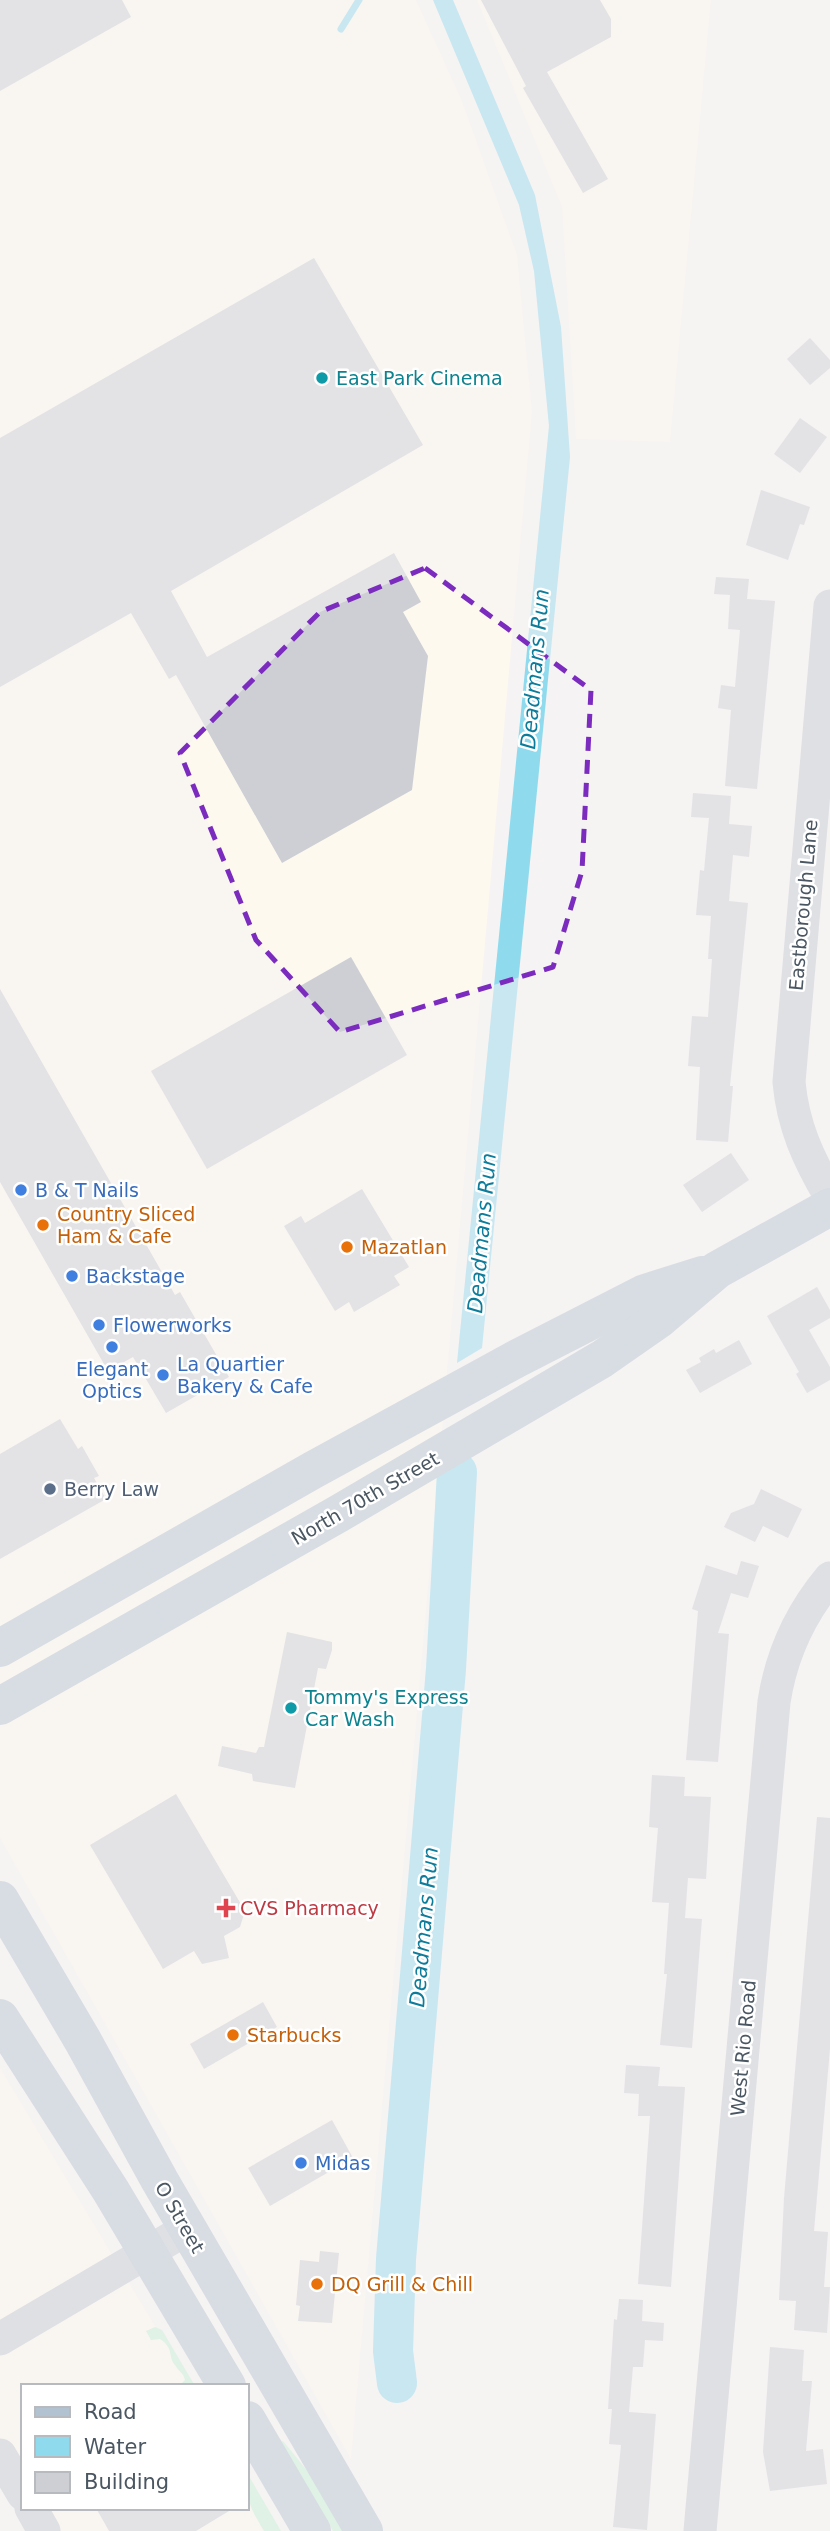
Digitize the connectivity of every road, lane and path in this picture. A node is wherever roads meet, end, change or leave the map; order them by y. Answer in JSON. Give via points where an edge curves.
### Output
{"nodes":[{"id":1,"x":830,"y":606,"type":"edge"},
{"id":2,"x":830,"y":1196,"type":"edge"},
{"id":3,"x":830,"y":1207,"type":"edge"},
{"id":4,"x":717,"y":1270,"type":"junction"},
{"id":5,"x":830,"y":1578,"type":"edge"},
{"id":6,"x":0,"y":1648,"type":"edge"},
{"id":7,"x":0,"y":1706,"type":"edge"},
{"id":8,"x":0,"y":1900,"type":"edge"},
{"id":9,"x":0,"y":2018,"type":"edge"},
{"id":10,"x":187,"y":2229,"type":"junction"},
{"id":11,"x":148,"y":2252,"type":"junction"},
{"id":12,"x":0,"y":2339,"type":"edge"},
{"id":13,"x":226,"y":2384,"type":"edge"},
{"id":14,"x":248,"y":2422,"type":"edge"},
{"id":15,"x":0,"y":2455,"type":"edge"},
{"id":16,"x":21,"y":2491,"type":"edge"},
{"id":17,"x":32,"y":2510,"type":"edge"},
{"id":18,"x":44,"y":2531,"type":"edge"},
{"id":19,"x":312,"y":2531,"type":"edge"},
{"id":20,"x":364,"y":2531,"type":"edge"},
{"id":21,"x":700,"y":2531,"type":"edge"}],
"edges":[{"from":1,"to":2,"type":"street","name":"Eastborough Lane","via":[[789,1082],[791,1109],[802,1142]]},
{"from":3,"to":4,"type":"main road","name":"North 70th Street"},
{"from":4,"to":6,"type":"main road","name":"North 70th Street","via":[[645,1293],[518,1358]]},
{"from":4,"to":7,"type":"main road","name":"North 70th Street","via":[[602,1359]]},
{"from":5,"to":21,"type":"street","name":"West Rio Road","via":[[796,1629],[774,1702]]},
{"from":8,"to":10,"type":"main road","name":"O Street"},
{"from":9,"to":11,"type":"main road"},
{"from":10,"to":11,"type":"street"},
{"from":10,"to":20,"type":"main road","name":"O Street"},
{"from":11,"to":12,"type":"street"},
{"from":11,"to":13,"type":"main road"},
{"from":14,"to":19,"type":"main road"},
{"from":15,"to":16,"type":"street"},
{"from":17,"to":18,"type":"street"}]}
